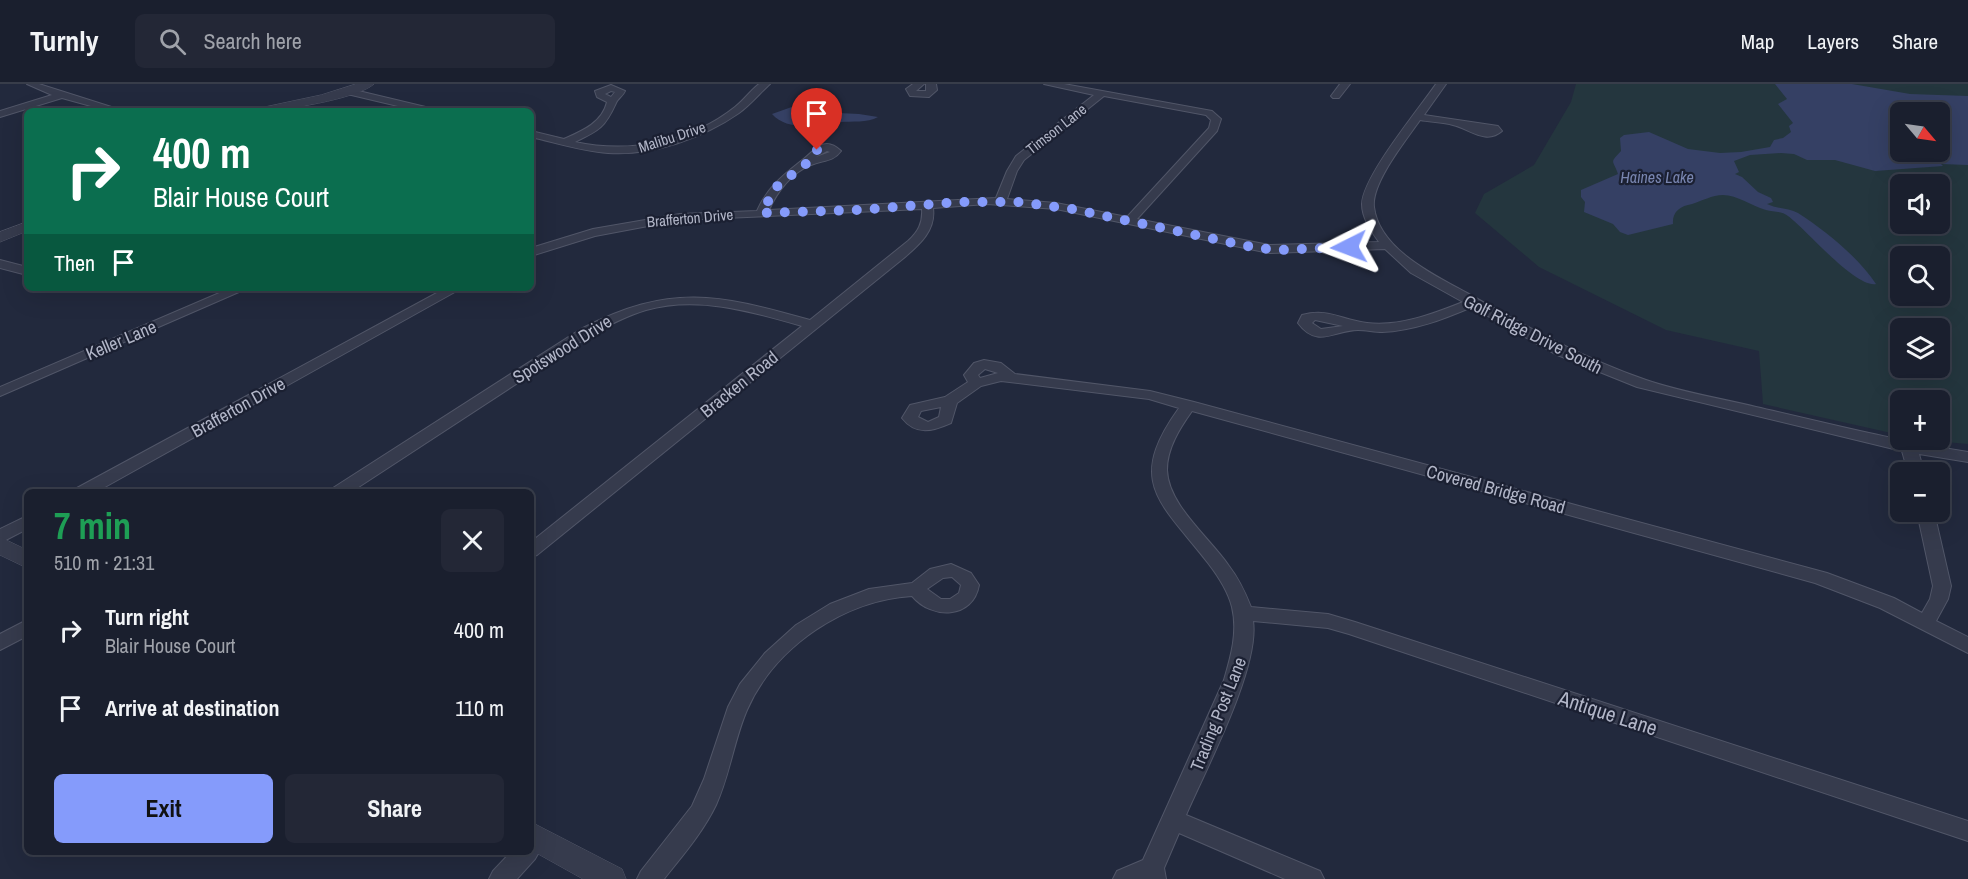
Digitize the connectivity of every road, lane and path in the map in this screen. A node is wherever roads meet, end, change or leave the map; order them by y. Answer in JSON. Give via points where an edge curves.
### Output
{"nodes":[{"id":1,"x":32,"y":84,"type":"edge"},
{"id":2,"x":368,"y":84,"type":"edge"},
{"id":3,"x":765,"y":84,"type":"edge"},
{"id":4,"x":919,"y":84,"type":"edge"},
{"id":5,"x":930,"y":84,"type":"edge"},
{"id":6,"x":1049,"y":84,"type":"edge"},
{"id":7,"x":1345,"y":84,"type":"edge"},
{"id":8,"x":1441,"y":84,"type":"edge"},
{"id":9,"x":346,"y":91,"type":"junction"},
{"id":10,"x":1102,"y":93,"type":"junction"},
{"id":11,"x":62,"y":95,"type":"junction"},
{"id":12,"x":1336,"y":96,"type":"dead end"},
{"id":13,"x":612,"y":100,"type":"dead end"},
{"id":14,"x":108,"y":108,"type":"edge"},
{"id":15,"x":276,"y":108,"type":"edge"},
{"id":16,"x":418,"y":108,"type":"edge"},
{"id":17,"x":0,"y":114,"type":"edge"},
{"id":18,"x":1419,"y":117,"type":"junction"},
{"id":19,"x":1467,"y":126,"type":"dead end"},
{"id":20,"x":534,"y":135,"type":"edge"},
{"id":21,"x":567,"y":142,"type":"junction"},
{"id":22,"x":807,"y":163,"type":"dead end"},
{"id":23,"x":1001,"y":201,"type":"junction"},
{"id":24,"x":927,"y":205,"type":"junction"},
{"id":25,"x":762,"y":213,"type":"junction"},
{"id":26,"x":1129,"y":221,"type":"junction"},
{"id":27,"x":24,"y":227,"type":"edge"},
{"id":28,"x":0,"y":237,"type":"edge"},
{"id":29,"x":1389,"y":245,"type":"junction"},
{"id":30,"x":534,"y":251,"type":"edge"},
{"id":31,"x":0,"y":264,"type":"edge"},
{"id":32,"x":24,"y":270,"type":"edge"},
{"id":33,"x":235,"y":291,"type":"edge"},
{"id":34,"x":451,"y":291,"type":"edge"},
{"id":35,"x":1472,"y":303,"type":"junction"},
{"id":36,"x":813,"y":325,"type":"junction"},
{"id":37,"x":1354,"y":327,"type":"dead end"},
{"id":38,"x":0,"y":392,"type":"edge"},
{"id":39,"x":950,"y":401,"type":"dead end"},
{"id":40,"x":1188,"y":405,"type":"junction"},
{"id":41,"x":1890,"y":443,"type":"edge"},
{"id":42,"x":1922,"y":450,"type":"edge"},
{"id":43,"x":1968,"y":457,"type":"edge"},
{"id":44,"x":88,"y":489,"type":"edge"},
{"id":45,"x":344,"y":489,"type":"edge"},
{"id":46,"x":1928,"y":522,"type":"edge"},
{"id":47,"x":24,"y":524,"type":"edge"},
{"id":48,"x":0,"y":537,"type":"edge"},
{"id":49,"x":0,"y":545,"type":"edge"},
{"id":50,"x":534,"y":549,"type":"edge"},
{"id":51,"x":24,"y":558,"type":"edge"},
{"id":52,"x":917,"y":589,"type":"dead end"},
{"id":53,"x":1244,"y":614,"type":"junction"},
{"id":54,"x":1926,"y":622,"type":"junction"},
{"id":55,"x":24,"y":629,"type":"edge"},
{"id":56,"x":0,"y":643,"type":"edge"},
{"id":57,"x":1968,"y":646,"type":"edge"},
{"id":58,"x":1173,"y":820,"type":"junction"},
{"id":59,"x":1968,"y":831,"type":"edge"},
{"id":60,"x":534,"y":844,"type":"edge"},
{"id":61,"x":522,"y":855,"type":"edge"},
{"id":62,"x":1154,"y":874,"type":"edge"},
{"id":63,"x":501,"y":879,"type":"edge"},
{"id":64,"x":611,"y":879,"type":"edge"},
{"id":65,"x":649,"y":879,"type":"edge"},
{"id":66,"x":1125,"y":879,"type":"edge"},
{"id":67,"x":1312,"y":879,"type":"edge"}],
"edges":[{"from":1,"to":11,"type":"street"},
{"from":2,"to":9,"type":"street"},
{"from":3,"to":21,"type":"street","name":"Malibu Drive","via":[[731,114],[655,145],[611,151]]},
{"from":4,"to":5,"type":"street","via":[[911,92],[929,94]]},
{"from":6,"to":10,"type":"street"},
{"from":7,"to":12,"type":"street"},
{"from":8,"to":18,"type":"street","name":"Golf Ridge Drive South"},
{"from":9,"to":15,"type":"street"},
{"from":9,"to":16,"type":"street"},
{"from":10,"to":23,"type":"street","name":"Timson Lane","via":[[1020,158]]},
{"from":10,"to":26,"type":"street","via":[[1203,111],[1217,122]]},
{"from":11,"to":14,"type":"street"},
{"from":11,"to":17,"type":"street"},
{"from":13,"to":21,"type":"street","via":[[604,119]]},
{"from":18,"to":19,"type":"street"},
{"from":18,"to":29,"type":"street","name":"Golf Ridge Drive South","via":[[1377,178],[1368,198],[1371,220]]},
{"from":20,"to":21,"type":"street","name":"Malibu Drive"},
{"from":22,"to":25,"type":"street","via":[[775,188]]},
{"from":23,"to":24,"type":"street","name":"Brafferton Drive"},
{"from":23,"to":26,"type":"street","name":"Brafferton Drive","via":[[1056,206]]},
{"from":24,"to":25,"type":"street","name":"Brafferton Drive"},
{"from":24,"to":36,"type":"street","name":"Bracken Road","via":[[929,219],[921,236]]},
{"from":25,"to":30,"type":"street","name":"Brafferton Drive","via":[[637,223]]},
{"from":26,"to":29,"type":"street","name":"Brafferton Drive","via":[[1269,249]]},
{"from":27,"to":28,"type":"street"},
{"from":29,"to":35,"type":"street","name":"Golf Ridge Drive South","via":[[1415,270]]},
{"from":31,"to":32,"type":"street"},
{"from":33,"to":38,"type":"street","name":"Keller Lane"},
{"from":34,"to":44,"type":"street","name":"Brafferton Drive"},
{"from":35,"to":37,"type":"street","via":[[1412,324]]},
{"from":35,"to":41,"type":"street","name":"Golf Ridge Drive South","via":[[1560,351],[1642,384]]},
{"from":36,"to":45,"type":"street","name":"Spotswood Drive","via":[[743,305],[706,300],[673,301],[626,311],[586,332]]},
{"from":36,"to":50,"type":"street","name":"Bracken Road"},
{"from":39,"to":40,"type":"street","name":"Covered Bridge Road","via":[[976,384],[1011,377],[1133,392]]},
{"from":40,"to":53,"type":"street","name":"Trading Post Lane","via":[[1163,448],[1160,480],[1174,509],[1230,579]]},
{"from":40,"to":54,"type":"street","name":"Covered Bridge Road","via":[[1821,578],[1863,592]]},
{"from":42,"to":43,"type":"street","name":"Golf Ridge Drive South"},
{"from":46,"to":54,"type":"street","via":[[1942,586]]},
{"from":47,"to":48,"type":"street"},
{"from":49,"to":51,"type":"street"},
{"from":52,"to":65,"type":"street","via":[[881,593],[830,612],[765,667],[738,706],[703,809]]},
{"from":53,"to":58,"type":"street","name":"Trading Post Lane","via":[[1243,655]]},
{"from":53,"to":59,"type":"street","name":"Antique Lane","via":[[1328,621],[1355,629]]},
{"from":54,"to":57,"type":"street","name":"Covered Bridge Road"},
{"from":55,"to":56,"type":"street"},
{"from":58,"to":62,"type":"street","name":"Trading Post Lane"},
{"from":58,"to":67,"type":"street"},
{"from":60,"to":64,"type":"street"},
{"from":61,"to":63,"type":"street"},
{"from":62,"to":66,"type":"street","name":"Trading Post Lane"}]}
